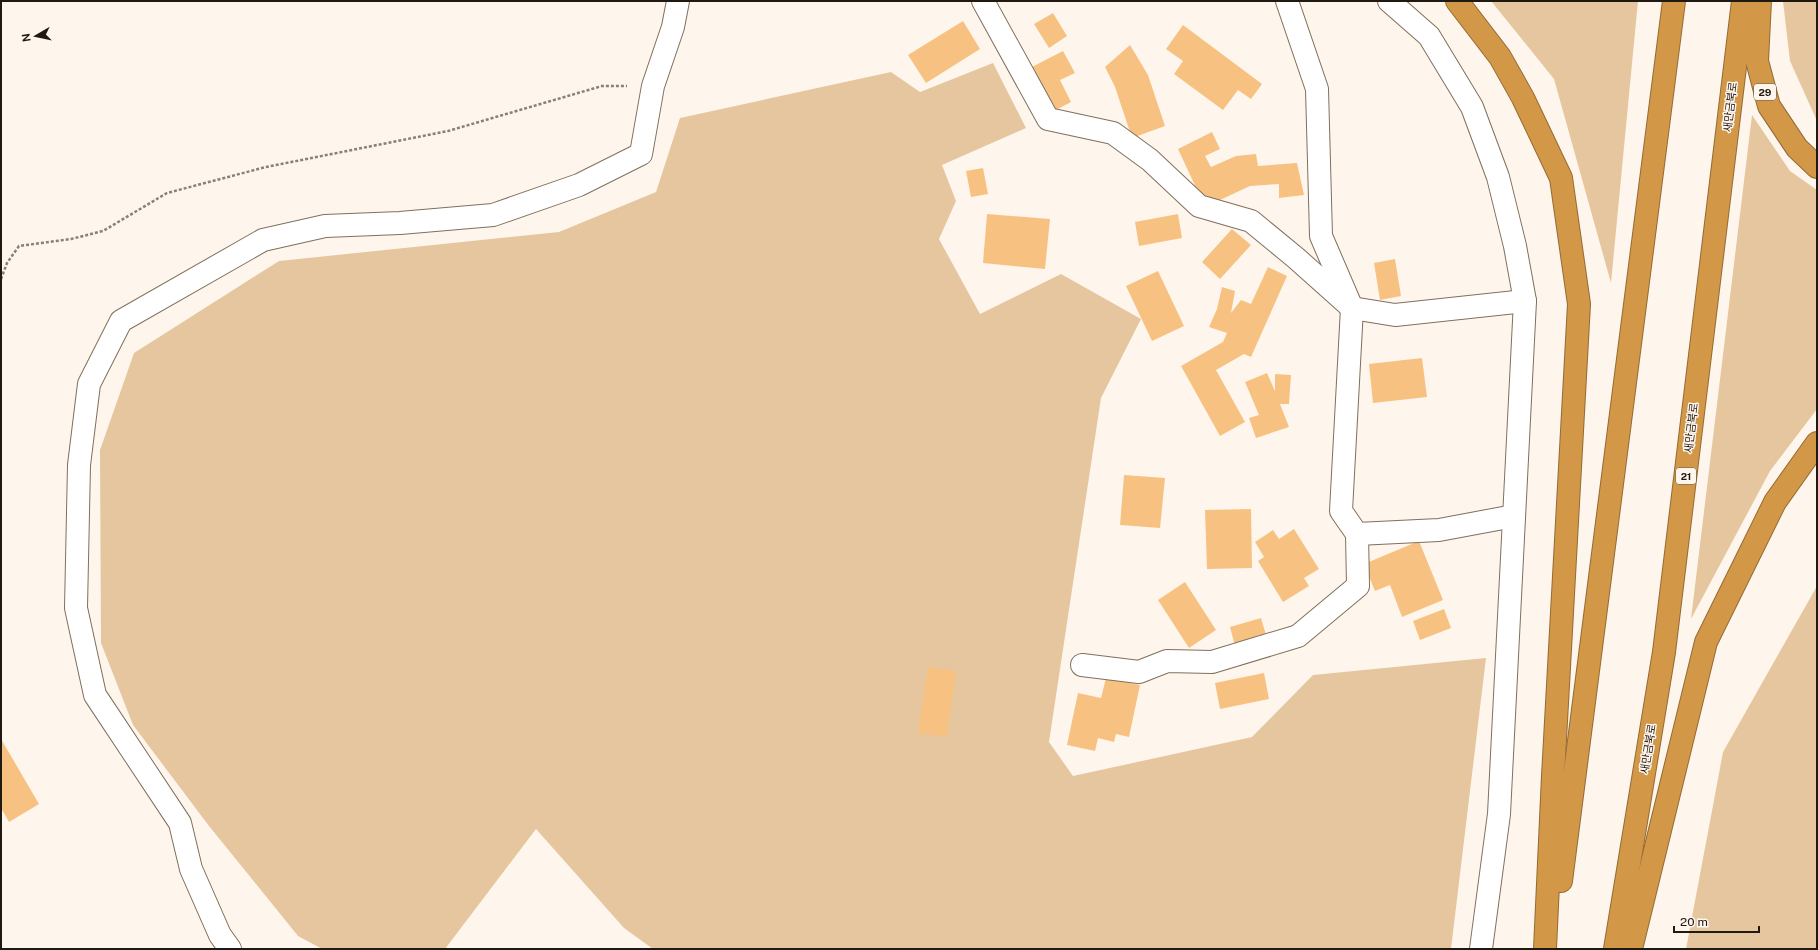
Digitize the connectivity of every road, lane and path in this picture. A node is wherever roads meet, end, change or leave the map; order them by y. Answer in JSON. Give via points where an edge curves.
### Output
{"nodes":[{"id":1,"x":678,"y":1,"type":"edge"},
{"id":2,"x":983,"y":1,"type":"edge"},
{"id":3,"x":1287,"y":1,"type":"edge"},
{"id":4,"x":1388,"y":1,"type":"edge"},
{"id":5,"x":1457,"y":1,"type":"edge"},
{"id":6,"x":1674,"y":1,"type":"edge"},
{"id":7,"x":1743,"y":1,"type":"edge"},
{"id":8,"x":1760,"y":1,"type":"edge"},
{"id":9,"x":653,"y":86,"type":"junction"},
{"id":10,"x":1817,"y":167,"type":"edge"},
{"id":11,"x":1,"y":279,"type":"edge"},
{"id":12,"x":1525,"y":301,"type":"junction"},
{"id":13,"x":1352,"y":308,"type":"junction"},
{"id":14,"x":1817,"y":443,"type":"edge"},
{"id":15,"x":1514,"y":516,"type":"junction"},
{"id":16,"x":1357,"y":534,"type":"junction"},
{"id":17,"x":1082,"y":665,"type":"dead end"},
{"id":18,"x":230,"y":949,"type":"edge"},
{"id":19,"x":1481,"y":949,"type":"edge"},
{"id":20,"x":1545,"y":949,"type":"edge"},
{"id":21,"x":1552,"y":949,"type":"edge"},
{"id":22,"x":1615,"y":949,"type":"edge"},
{"id":23,"x":1631,"y":949,"type":"edge"}],
"edges":[{"from":1,"to":9,"type":"street","via":[[673,27]]},
{"from":2,"to":13,"type":"street","via":[[1048,119],[1113,133],[1150,160],[1199,206],[1251,221]]},
{"from":3,"to":13,"type":"street","via":[[1317,89],[1321,236]]},
{"from":4,"to":12,"type":"street","via":[[1429,36],[1472,107],[1498,178],[1516,246]]},
{"from":5,"to":20,"type":"highway","via":[[1500,57],[1523,98],[1561,178],[1579,304]]},
{"from":6,"to":21,"type":"highway"},
{"from":7,"to":22,"type":"highway","name":"새만금북로","number":"21","via":[[1664,652]]},
{"from":8,"to":10,"type":"highway","number":"29","via":[[1757,61],[1769,106],[1797,148]]},
{"from":9,"to":11,"type":"path","via":[[602,86],[448,131],[266,167],[167,193],[103,231],[19,246],[7,263]]},
{"from":9,"to":18,"type":"street","via":[[641,154],[579,184],[493,215],[325,226],[263,240],[122,321],[89,384],[79,465],[76,608],[96,695],[180,823],[191,869],[220,935]]},
{"from":12,"to":13,"type":"street","via":[[1395,314]]},
{"from":12,"to":15,"type":"street"},
{"from":13,"to":16,"type":"street","via":[[1341,511]]},
{"from":14,"to":23,"type":"highway","via":[[1775,502],[1706,642]]},
{"from":15,"to":16,"type":"street","via":[[1439,530]]},
{"from":15,"to":19,"type":"street","via":[[1499,814]]},
{"from":16,"to":17,"type":"street","via":[[1358,586],[1298,636],[1212,662],[1167,661],[1139,672]]}]}
